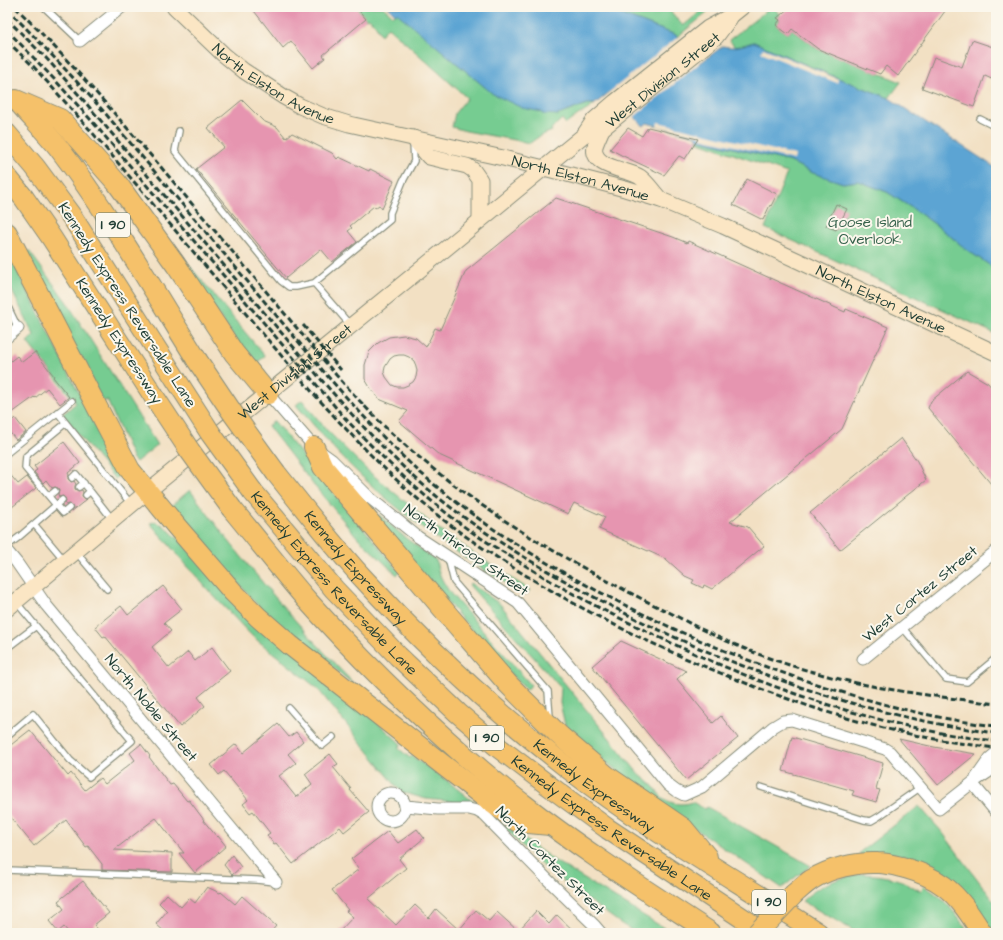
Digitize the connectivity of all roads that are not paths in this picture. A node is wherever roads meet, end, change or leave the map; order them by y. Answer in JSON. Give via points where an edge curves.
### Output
{"nodes":[{"id":1,"x":44,"y":7,"type":"edge"},
{"id":2,"x":122,"y":7,"type":"edge"},
{"id":3,"x":174,"y":7,"type":"edge"},
{"id":4,"x":737,"y":11,"type":"edge"},
{"id":5,"x":80,"y":41,"type":"joint"},
{"id":6,"x":11,"y":95,"type":"edge"},
{"id":7,"x":619,"y":107,"type":"junction"},
{"id":8,"x":980,"y":119,"type":"dead end"},
{"id":9,"x":996,"y":127,"type":"edge"},
{"id":10,"x":602,"y":128,"type":"junction"},
{"id":11,"x":179,"y":131,"type":"dead end"},
{"id":12,"x":7,"y":134,"type":"edge"},
{"id":13,"x":584,"y":135,"type":"junction"},
{"id":14,"x":413,"y":138,"type":"junction"},
{"id":15,"x":544,"y":168,"type":"junction"},
{"id":16,"x":7,"y":177,"type":"edge"},
{"id":17,"x":661,"y":200,"type":"junction"},
{"id":18,"x":480,"y":220,"type":"junction"},
{"id":19,"x":7,"y":233,"type":"edge"},
{"id":20,"x":314,"y":283,"type":"junction"},
{"id":21,"x":7,"y":305,"type":"edge"},
{"id":22,"x":351,"y":326,"type":"junction"},
{"id":23,"x":18,"y":328,"type":"joint"},
{"id":24,"x":7,"y":337,"type":"edge"},
{"id":25,"x":996,"y":353,"type":"edge"},
{"id":26,"x":268,"y":394,"type":"junction"},
{"id":27,"x":72,"y":401,"type":"dead end"},
{"id":28,"x":57,"y":412,"type":"junction"},
{"id":29,"x":66,"y":423,"type":"junction"},
{"id":30,"x":314,"y":447,"type":"junction"},
{"id":31,"x":7,"y":453,"type":"edge"},
{"id":32,"x":72,"y":478,"type":"dead end"},
{"id":33,"x":55,"y":491,"type":"dead end"},
{"id":34,"x":148,"y":492,"type":"junction"},
{"id":35,"x":49,"y":496,"type":"junction"},
{"id":36,"x":62,"y":500,"type":"dead end"},
{"id":37,"x":56,"y":505,"type":"junction"},
{"id":38,"x":132,"y":505,"type":"junction"},
{"id":39,"x":69,"y":508,"type":"dead end"},
{"id":40,"x":113,"y":520,"type":"junction"},
{"id":41,"x":34,"y":524,"type":"junction"},
{"id":42,"x":7,"y":546,"type":"edge"},
{"id":43,"x":7,"y":551,"type":"edge"},
{"id":44,"x":996,"y":551,"type":"edge"},
{"id":45,"x":76,"y":552,"type":"junction"},
{"id":46,"x":448,"y":558,"type":"junction"},
{"id":47,"x":65,"y":561,"type":"junction"},
{"id":48,"x":33,"y":587,"type":"junction"},
{"id":49,"x":107,"y":589,"type":"dead end"},
{"id":50,"x":11,"y":605,"type":"edge"},
{"id":51,"x":36,"y":626,"type":"junction"},
{"id":52,"x":902,"y":627,"type":"junction"},
{"id":53,"x":7,"y":648,"type":"edge"},
{"id":54,"x":996,"y":658,"type":"edge"},
{"id":55,"x":863,"y":659,"type":"dead end"},
{"id":56,"x":289,"y":708,"type":"dead end"},
{"id":57,"x":550,"y":726,"type":"junction"},
{"id":58,"x":7,"y":736,"type":"edge"},
{"id":59,"x":333,"y":737,"type":"dead end"},
{"id":60,"x":996,"y":753,"type":"edge"},
{"id":61,"x":996,"y":767,"type":"edge"},
{"id":62,"x":972,"y":783,"type":"junction"},
{"id":63,"x":761,"y":787,"type":"dead end"},
{"id":64,"x":921,"y":787,"type":"junction"},
{"id":65,"x":406,"y":806,"type":"dead end"},
{"id":66,"x":996,"y":812,"type":"edge"},
{"id":67,"x":550,"y":825,"type":"junction"},
{"id":68,"x":7,"y":870,"type":"edge"},
{"id":69,"x":720,"y":872,"type":"junction"},
{"id":70,"x":276,"y":882,"type":"joint"},
{"id":71,"x":601,"y":933,"type":"edge"},
{"id":72,"x":711,"y":933,"type":"edge"},
{"id":73,"x":757,"y":933,"type":"edge"},
{"id":74,"x":765,"y":933,"type":"edge"},
{"id":75,"x":818,"y":933,"type":"edge"},
{"id":76,"x":982,"y":933,"type":"edge"}],
"edges":[{"from":1,"to":5,"type":"lane"},
{"from":2,"to":5,"type":"street"},
{"from":3,"to":14,"type":"main road","name":"North Elston Avenue","via":[[223,54],[284,97],[323,116]]},
{"from":4,"to":7,"type":"main road","name":"West Division Street","via":[[708,28],[690,50]]},
{"from":6,"to":26,"type":"highway","via":[[60,119],[117,183],[176,265],[234,353]]},
{"from":6,"to":69,"type":"highway","name":"Kennedy Expressway","number":"I 90","bridge":true,"via":[[57,146],[88,187],[234,415],[276,473],[360,576],[465,682],[569,769],[631,814]]},
{"from":7,"to":10,"type":"main road","name":"West Division Street"},
{"from":7,"to":13,"type":"main road","name":"West Division Street","via":[[594,120]]},
{"from":8,"to":9,"type":"lane"},
{"from":10,"to":13,"type":"main road","name":"West Division Street"},
{"from":10,"to":17,"type":"main road","via":[[594,151],[597,158],[605,165],[639,177]]},
{"from":11,"to":20,"type":"lane","via":[[175,151],[281,281],[296,287]]},
{"from":12,"to":74,"type":"highway","name":"Kennedy Express Reversable Lane","number":"I 90","bridge":true,"via":[[72,217],[211,434],[254,492],[334,589],[398,656],[452,708],[499,748],[608,829]]},
{"from":13,"to":15,"type":"main road","name":"West Division Street"},
{"from":14,"to":15,"type":"main road","name":"North Elston Avenue"},
{"from":14,"to":18,"type":"main road","via":[[429,157],[467,166],[473,170],[480,180]]},
{"from":14,"to":20,"type":"lane","via":[[414,161],[403,181],[390,213],[390,220]]},
{"from":15,"to":17,"type":"main road","name":"North Elston Avenue"},
{"from":15,"to":18,"type":"main road","name":"West Division Street"},
{"from":16,"to":67,"type":"highway","name":"Kennedy Expressway","number":"I 90","bridge":true,"via":[[51,237],[190,451],[232,509],[306,598],[392,689],[491,778]]},
{"from":17,"to":25,"type":"main road","name":"North Elston Avenue"},
{"from":18,"to":22,"type":"main road","name":"West Division Street"},
{"from":19,"to":34,"type":"highway","via":[[130,470]]},
{"from":20,"to":22,"type":"lane"},
{"from":21,"to":23,"type":"lane"},
{"from":22,"to":26,"type":"main road","name":"West Division Street"},
{"from":23,"to":24,"type":"street"},
{"from":26,"to":30,"type":"street","name":"North Throop Street"},
{"from":26,"to":34,"type":"main road","name":"West Division Street"},
{"from":27,"to":28,"type":"lane"},
{"from":28,"to":29,"type":"lane"},
{"from":28,"to":31,"type":"lane"},
{"from":29,"to":35,"type":"lane","via":[[26,456],[25,468]]},
{"from":29,"to":38,"type":"lane"},
{"from":30,"to":46,"type":"street","name":"North Throop Street","via":[[332,460],[370,498]]},
{"from":30,"to":57,"type":"highway","via":[[323,467],[449,616],[508,684]]},
{"from":32,"to":40,"type":"lane","via":[[76,474],[81,485]]},
{"from":33,"to":35,"type":"lane"},
{"from":34,"to":38,"type":"main road","name":"West Division Street"},
{"from":34,"to":67,"type":"highway","via":[[233,592],[290,645],[518,822]]},
{"from":35,"to":37,"type":"lane"},
{"from":36,"to":37,"type":"lane"},
{"from":37,"to":39,"type":"lane","via":[[63,513]]},
{"from":37,"to":41,"type":"lane"},
{"from":38,"to":40,"type":"main road","name":"West Division Street"},
{"from":40,"to":45,"type":"main road","name":"West Division Street"},
{"from":41,"to":42,"type":"lane"},
{"from":41,"to":47,"type":"lane"},
{"from":43,"to":48,"type":"street","name":"North Noble Street"},
{"from":44,"to":52,"type":"street","name":"West Cortez Street"},
{"from":45,"to":47,"type":"main road","name":"West Division Street"},
{"from":45,"to":49,"type":"lane"},
{"from":46,"to":57,"type":"lane","via":[[454,582],[548,691]]},
{"from":46,"to":64,"type":"street","name":"North Throop Street","via":[[518,603],[668,785],[684,795],[702,787],[773,727],[783,721],[792,720],[885,749],[894,755]]},
{"from":47,"to":48,"type":"main road","name":"West Division Street"},
{"from":48,"to":50,"type":"main road","name":"West Division Street"},
{"from":48,"to":70,"type":"street","name":"North Noble Street"},
{"from":50,"to":51,"type":"lane"},
{"from":51,"to":53,"type":"lane"},
{"from":51,"to":58,"type":"lane","via":[[132,741],[88,777],[70,760],[33,714]]},
{"from":52,"to":54,"type":"lane","via":[[946,679],[967,682]]},
{"from":52,"to":55,"type":"street","name":"West Cortez Street"},
{"from":56,"to":59,"type":"lane","via":[[322,746]]},
{"from":57,"to":69,"type":"highway","via":[[607,776],[683,828]]},
{"from":60,"to":62,"type":"street"},
{"from":61,"to":62,"type":"street"},
{"from":62,"to":64,"type":"street","via":[[939,809]]},
{"from":62,"to":66,"type":"street"},
{"from":63,"to":64,"type":"lane","via":[[864,820],[871,820]]},
{"from":65,"to":71,"type":"street","name":"North Cortez Street","via":[[477,811]]},
{"from":67,"to":72,"type":"highway","name":"Kennedy Expressway","number":"I 90"},
{"from":68,"to":70,"type":"lane"},
{"from":69,"to":75,"type":"highway","name":"Kennedy Expressway","number":"I 90"},
{"from":73,"to":76,"type":"highway","bridge":true,"via":[[811,880],[844,866],[878,863],[923,874],[943,885],[956,896]]}]}
